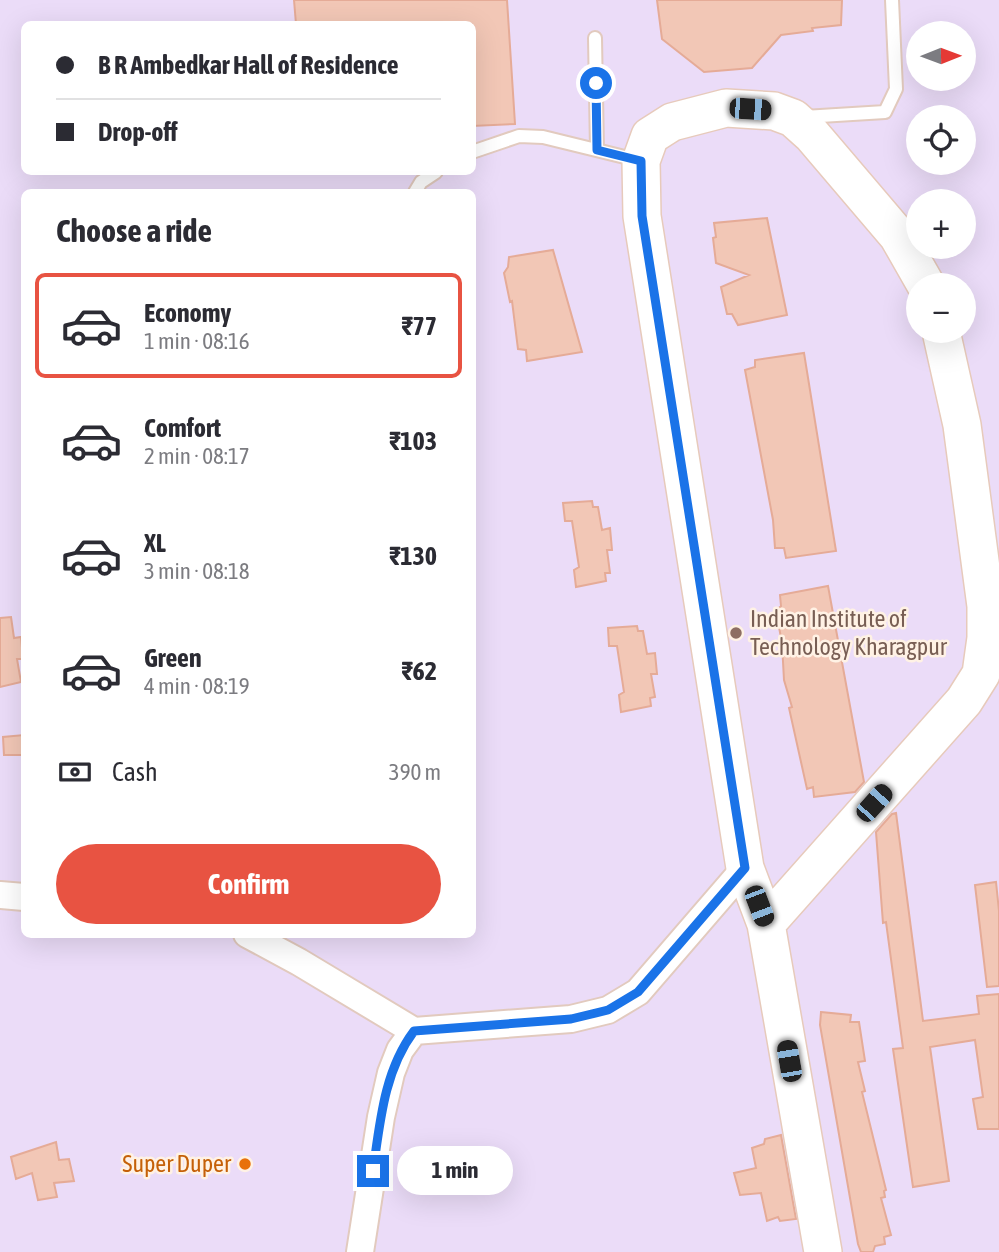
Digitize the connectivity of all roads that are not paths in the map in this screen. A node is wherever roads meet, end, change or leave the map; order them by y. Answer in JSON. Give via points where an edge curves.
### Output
{"nodes":[{"id":1,"x":892,"y":0,"type":"edge"},
{"id":2,"x":594,"y":38,"type":"dead end"},
{"id":3,"x":793,"y":118,"type":"junction"},
{"id":4,"x":597,"y":150,"type":"junction"},
{"id":5,"x":476,"y":151,"type":"edge"},
{"id":6,"x":641,"y":161,"type":"junction"},
{"id":7,"x":432,"y":175,"type":"edge"},
{"id":8,"x":417,"y":189,"type":"edge"},
{"id":9,"x":919,"y":273,"type":"edge"},
{"id":10,"x":944,"y":343,"type":"edge"},
{"id":11,"x":990,"y":673,"type":"edge"},
{"id":12,"x":745,"y":868,"type":"junction"},
{"id":13,"x":0,"y":895,"type":"edge"},
{"id":14,"x":21,"y":897,"type":"edge"},
{"id":15,"x":766,"y":924,"type":"junction"},
{"id":16,"x":254,"y":938,"type":"edge"},
{"id":17,"x":414,"y":1031,"type":"junction"},
{"id":18,"x":360,"y":1252,"type":"edge"},
{"id":19,"x":822,"y":1252,"type":"edge"}],
"edges":[{"from":1,"to":3,"type":"lane","via":[[896,89],[885,112]]},
{"from":2,"to":4,"type":"lane"},
{"from":3,"to":6,"type":"street","via":[[774,111],[726,108],[672,122],[650,136]]},
{"from":3,"to":9,"type":"street","via":[[898,236]]},
{"from":4,"to":5,"type":"lane","via":[[543,136],[519,136]]},
{"from":4,"to":6,"type":"lane"},
{"from":6,"to":12,"type":"street","via":[[642,216]]},
{"from":7,"to":8,"type":"lane"},
{"from":10,"to":11,"type":"street","via":[[962,425],[986,606]]},
{"from":11,"to":15,"type":"street"},
{"from":12,"to":15,"type":"street"},
{"from":12,"to":17,"type":"street","via":[[638,992],[608,1010],[571,1019]]},
{"from":13,"to":14,"type":"street"},
{"from":15,"to":19,"type":"street"},
{"from":16,"to":17,"type":"street"},
{"from":17,"to":18,"type":"street","via":[[400,1050],[386,1095]]}]}
